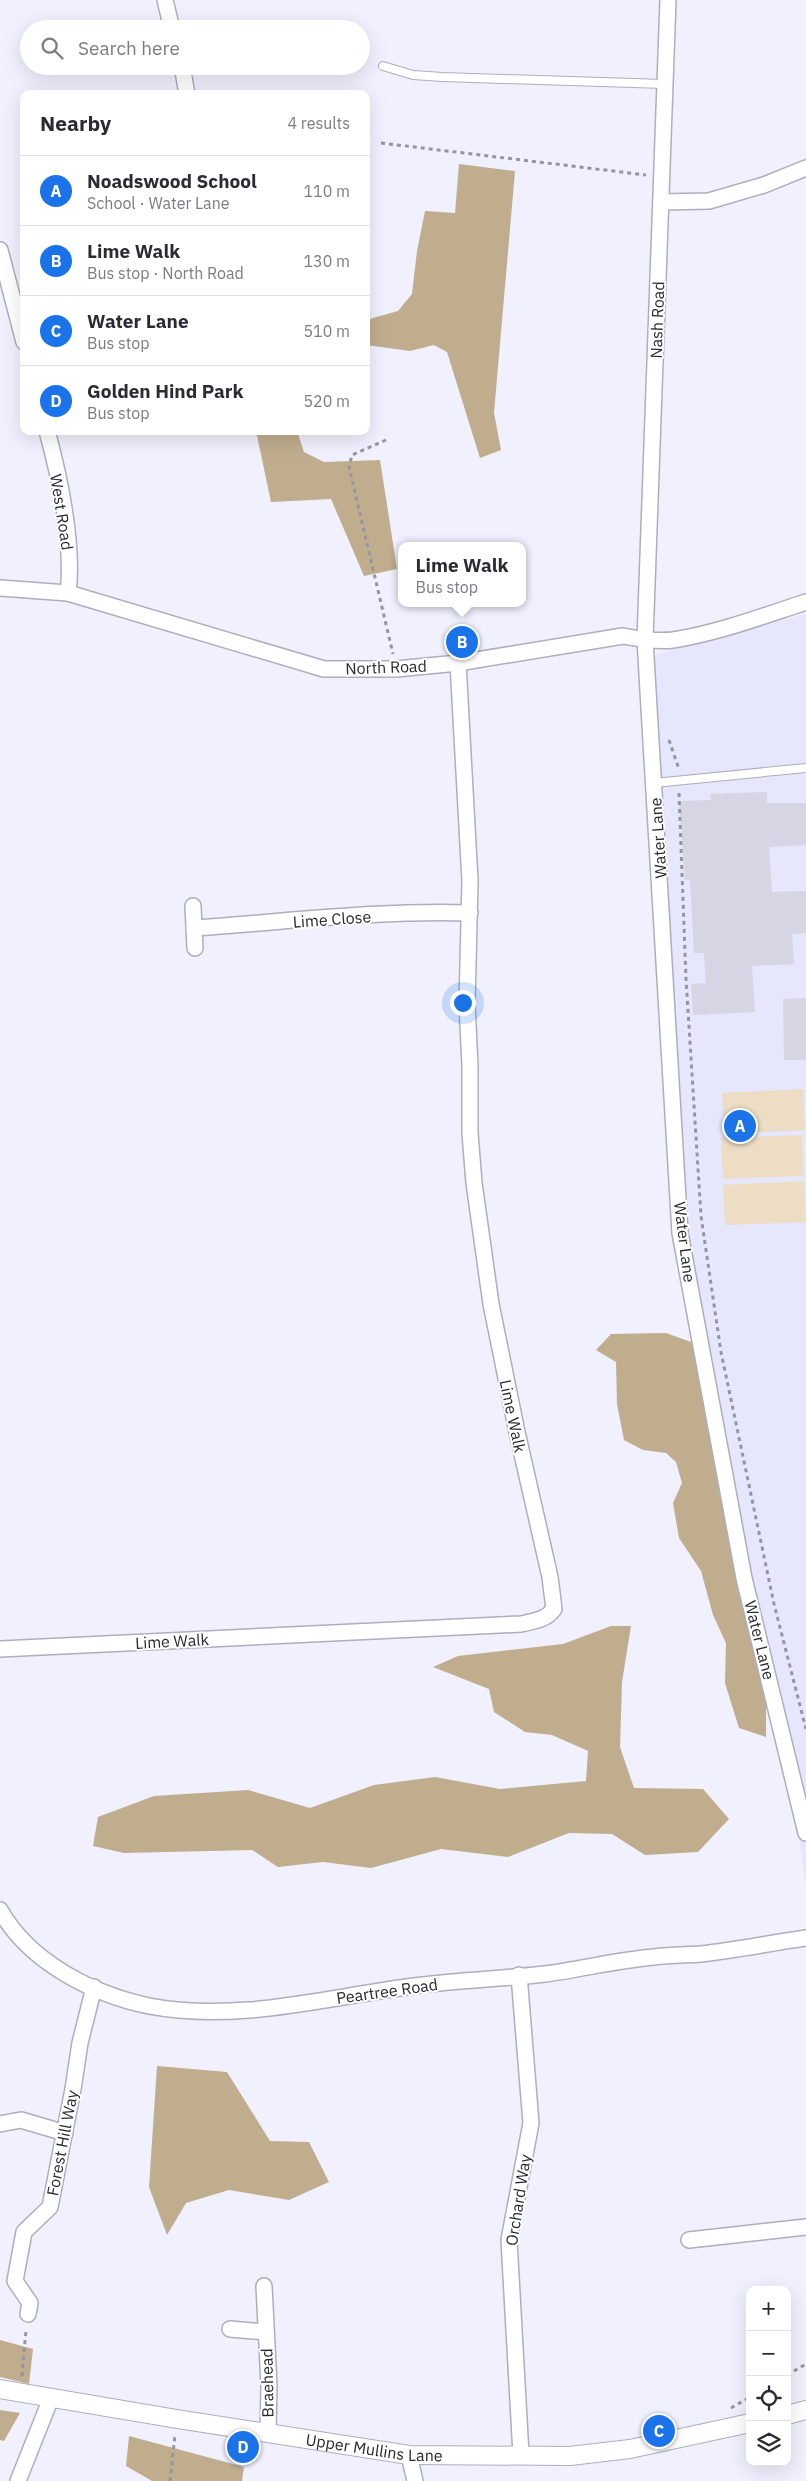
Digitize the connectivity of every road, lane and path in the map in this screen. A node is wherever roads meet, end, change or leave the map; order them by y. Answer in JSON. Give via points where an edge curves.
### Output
{"nodes":[{"id":1,"x":165,"y":0,"type":"edge"},
{"id":2,"x":668,"y":0,"type":"edge"},
{"id":3,"x":170,"y":20,"type":"edge"},
{"id":4,"x":384,"y":66,"type":"dead end"},
{"id":5,"x":184,"y":75,"type":"edge"},
{"id":6,"x":664,"y":84,"type":"junction"},
{"id":7,"x":187,"y":90,"type":"edge"},
{"id":8,"x":381,"y":143,"type":"dead end"},
{"id":9,"x":806,"y":168,"type":"edge"},
{"id":10,"x":660,"y":177,"type":"junction"},
{"id":11,"x":661,"y":202,"type":"junction"},
{"id":12,"x":0,"y":250,"type":"edge"},
{"id":13,"x":5,"y":290,"type":"edge"},
{"id":14,"x":20,"y":331,"type":"edge"},
{"id":15,"x":48,"y":435,"type":"edge"},
{"id":16,"x":386,"y":440,"type":"dead end"},
{"id":17,"x":0,"y":588,"type":"edge"},
{"id":18,"x":68,"y":593,"type":"junction"},
{"id":19,"x":806,"y":602,"type":"edge"},
{"id":20,"x":645,"y":640,"type":"junction"},
{"id":21,"x":458,"y":662,"type":"junction"},
{"id":22,"x":396,"y":668,"type":"junction"},
{"id":23,"x":667,"y":735,"type":"dead end"},
{"id":24,"x":806,"y":768,"type":"edge"},
{"id":25,"x":679,"y":781,"type":"junction"},
{"id":26,"x":654,"y":783,"type":"junction"},
{"id":27,"x":192,"y":906,"type":"dead end"},
{"id":28,"x":470,"y":913,"type":"junction"},
{"id":29,"x":194,"y":928,"type":"junction"},
{"id":30,"x":195,"y":948,"type":"dead end"},
{"id":31,"x":0,"y":1649,"type":"edge"},
{"id":32,"x":806,"y":1729,"type":"edge"},
{"id":33,"x":806,"y":1833,"type":"edge"},
{"id":34,"x":0,"y":1910,"type":"edge"},
{"id":35,"x":806,"y":1938,"type":"edge"},
{"id":36,"x":519,"y":1975,"type":"junction"},
{"id":37,"x":94,"y":1987,"type":"junction"},
{"id":38,"x":0,"y":2124,"type":"edge"},
{"id":39,"x":65,"y":2133,"type":"junction"},
{"id":40,"x":806,"y":2227,"type":"edge"},
{"id":41,"x":689,"y":2240,"type":"dead end"},
{"id":42,"x":264,"y":2286,"type":"dead end"},
{"id":43,"x":28,"y":2314,"type":"joint"},
{"id":44,"x":230,"y":2329,"type":"dead end"},
{"id":45,"x":266,"y":2332,"type":"junction"},
{"id":46,"x":806,"y":2364,"type":"edge"},
{"id":47,"x":791,"y":2373,"type":"edge"},
{"id":48,"x":0,"y":2389,"type":"edge"},
{"id":49,"x":20,"y":2392,"type":"junction"},
{"id":50,"x":50,"y":2398,"type":"junction"},
{"id":51,"x":806,"y":2410,"type":"edge"},
{"id":52,"x":791,"y":2413,"type":"edge"},
{"id":53,"x":177,"y":2420,"type":"junction"},
{"id":54,"x":746,"y":2424,"type":"edge"},
{"id":55,"x":268,"y":2433,"type":"junction"},
{"id":56,"x":409,"y":2455,"type":"junction"},
{"id":57,"x":522,"y":2455,"type":"junction"},
{"id":58,"x":18,"y":2481,"type":"edge"},
{"id":59,"x":170,"y":2481,"type":"edge"},
{"id":60,"x":415,"y":2481,"type":"edge"}],
"edges":[{"from":1,"to":3,"type":"street"},
{"from":2,"to":6,"type":"street","name":"Nash Road"},
{"from":4,"to":6,"type":"lane","via":[[414,75],[442,77]]},
{"from":5,"to":7,"type":"street"},
{"from":6,"to":10,"type":"street","name":"Nash Road"},
{"from":8,"to":10,"type":"path"},
{"from":9,"to":11,"type":"street","via":[[764,185],[709,201]]},
{"from":10,"to":11,"type":"street","name":"Nash Road"},
{"from":11,"to":20,"type":"street","name":"Nash Road"},
{"from":12,"to":13,"type":"street"},
{"from":13,"to":14,"type":"street"},
{"from":15,"to":18,"type":"street","name":"West Road","via":[[64,514],[71,571]]},
{"from":16,"to":22,"type":"path","via":[[352,455],[349,467]]},
{"from":17,"to":18,"type":"street","name":"North Road"},
{"from":18,"to":22,"type":"street","name":"North Road","via":[[324,668]]},
{"from":19,"to":20,"type":"street","name":"North Road","via":[[672,640]]},
{"from":20,"to":21,"type":"street","name":"North Road","via":[[623,636]]},
{"from":20,"to":26,"type":"street","name":"Water Lane"},
{"from":21,"to":22,"type":"street","name":"North Road"},
{"from":21,"to":28,"type":"street","name":"Lime Walk"},
{"from":23,"to":25,"type":"path","via":[[679,768]]},
{"from":24,"to":25,"type":"lane"},
{"from":25,"to":26,"type":"lane"},
{"from":25,"to":32,"type":"path","via":[[686,969],[701,1216],[721,1352],[774,1604]]},
{"from":26,"to":33,"type":"street","name":"Water Lane","via":[[680,1234],[744,1578]]},
{"from":27,"to":29,"type":"street"},
{"from":28,"to":29,"type":"street","name":"Lime Close"},
{"from":28,"to":31,"type":"street","name":"Lime Walk","via":[[467,1004],[470,1132],[482,1247],[500,1352],[550,1577],[554,1609],[542,1619],[521,1624]]},
{"from":29,"to":30,"type":"street"},
{"from":34,"to":37,"type":"street","name":"Peartree Road","via":[[18,1937],[33,1951],[66,1974]]},
{"from":35,"to":36,"type":"street","name":"Peartree Road","via":[[702,1954]]},
{"from":36,"to":37,"type":"street","name":"Peartree Road","via":[[226,2012],[148,2006]]},
{"from":36,"to":57,"type":"street","name":"Orchard Way","via":[[531,2123],[509,2240]]},
{"from":37,"to":39,"type":"street","name":"Forest Hill Way","via":[[80,2043]]},
{"from":38,"to":39,"type":"street","via":[[20,2120]]},
{"from":39,"to":43,"type":"street","name":"Forest Hill Way","via":[[50,2207],[24,2232],[15,2280],[30,2303]]},
{"from":40,"to":41,"type":"street"},
{"from":42,"to":45,"type":"street","name":"Braehead"},
{"from":43,"to":49,"type":"path"},
{"from":44,"to":45,"type":"street","name":"Braehead"},
{"from":45,"to":55,"type":"street","name":"Braehead"},
{"from":46,"to":47,"type":"path"},
{"from":48,"to":49,"type":"street","name":"Upper Mullins Lane"},
{"from":49,"to":50,"type":"street","name":"Upper Mullins Lane"},
{"from":50,"to":53,"type":"street","name":"Upper Mullins Lane"},
{"from":50,"to":58,"type":"street"},
{"from":51,"to":52,"type":"street"},
{"from":53,"to":55,"type":"street","name":"Upper Mullins Lane"},
{"from":53,"to":59,"type":"path"},
{"from":54,"to":57,"type":"street","name":"Upper Mullins Lane","via":[[630,2449],[570,2456]]},
{"from":55,"to":56,"type":"street","name":"Upper Mullins Lane"},
{"from":56,"to":57,"type":"street","name":"Upper Mullins Lane"},
{"from":56,"to":60,"type":"street"}]}
